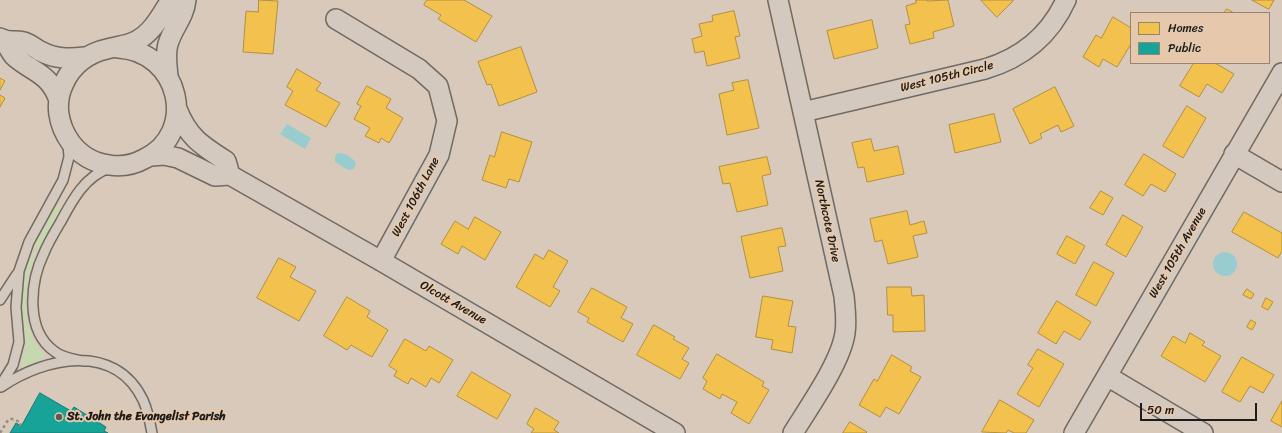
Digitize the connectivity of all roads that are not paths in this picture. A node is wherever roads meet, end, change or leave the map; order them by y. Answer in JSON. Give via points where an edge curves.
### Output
{"nodes":[{"id":1,"x":173,"y":0,"type":"edge"},
{"id":2,"x":186,"y":0,"type":"edge"},
{"id":3,"x":778,"y":0,"type":"edge"},
{"id":4,"x":1066,"y":0,"type":"edge"},
{"id":5,"x":336,"y":19,"type":"dead end"},
{"id":6,"x":3,"y":40,"type":"edge"},
{"id":7,"x":118,"y":48,"type":"junction"},
{"id":8,"x":85,"y":57,"type":"junction"},
{"id":9,"x":1282,"y":73,"type":"edge"},
{"id":10,"x":168,"y":76,"type":"junction"},
{"id":11,"x":59,"y":100,"type":"junction"},
{"id":12,"x":177,"y":109,"type":"junction"},
{"id":13,"x":803,"y":112,"type":"junction"},
{"id":14,"x":67,"y":138,"type":"junction"},
{"id":15,"x":1234,"y":154,"type":"junction"},
{"id":16,"x":151,"y":156,"type":"junction"},
{"id":17,"x":114,"y":166,"type":"junction"},
{"id":18,"x":230,"y":175,"type":"junction"},
{"id":19,"x":1282,"y":182,"type":"edge"},
{"id":20,"x":381,"y":261,"type":"junction"},
{"id":21,"x":19,"y":271,"type":"junction"},
{"id":22,"x":0,"y":300,"type":"edge"},
{"id":23,"x":83,"y":361,"type":"junction"},
{"id":24,"x":1107,"y":376,"type":"junction"},
{"id":25,"x":0,"y":387,"type":"edge"},
{"id":26,"x":152,"y":433,"type":"edge"},
{"id":27,"x":675,"y":433,"type":"edge"},
{"id":28,"x":793,"y":433,"type":"edge"},
{"id":29,"x":1074,"y":433,"type":"edge"},
{"id":30,"x":1203,"y":433,"type":"edge"}],
"edges":[{"from":1,"to":7,"type":"street","via":[[150,31],[136,41]]},
{"from":2,"to":10,"type":"street","via":[[185,11],[173,31],[168,46]]},
{"from":3,"to":13,"type":"street","name":"Northcote Drive"},
{"from":4,"to":13,"type":"street","name":"West 105th Circle","via":[[1057,17],[1040,38],[1030,48],[1006,61],[985,69]]},
{"from":5,"to":20,"type":"street","name":"West 106th Lane","via":[[419,69],[438,86],[447,121],[439,155]]},
{"from":6,"to":8,"type":"street","via":[[23,41],[61,59]]},
{"from":6,"to":11,"type":"street","via":[[14,56],[51,84]]},
{"from":7,"to":8,"type":"street","via":[[99,51]]},
{"from":7,"to":10,"type":"street","via":[[133,49],[149,57]]},
{"from":8,"to":11,"type":"street","via":[[68,74]]},
{"from":9,"to":15,"type":"street","name":"West 105th Avenue"},
{"from":10,"to":12,"type":"street","via":[[175,93]]},
{"from":11,"to":14,"type":"street","via":[[60,121]]},
{"from":12,"to":16,"type":"street","via":[[167,139]]},
{"from":12,"to":18,"type":"street","via":[[191,136],[226,161]]},
{"from":13,"to":28,"type":"street","name":"Northcote Drive","via":[[844,296],[846,321],[843,340],[835,360]]},
{"from":14,"to":17,"type":"street","via":[[87,158]]},
{"from":14,"to":21,"type":"lane","via":[[69,157],[65,174],[58,192],[29,242]]},
{"from":15,"to":19,"type":"street"},
{"from":15,"to":24,"type":"street","name":"West 105th Avenue"},
{"from":16,"to":17,"type":"street","via":[[130,165]]},
{"from":16,"to":18,"type":"street","name":"Olcott Avenue","via":[[178,158],[215,176]]},
{"from":17,"to":23,"type":"lane","via":[[90,178],[73,200],[43,254],[34,287],[35,324],[40,335],[58,354]]},
{"from":18,"to":20,"type":"street","name":"Olcott Avenue"},
{"from":20,"to":27,"type":"street","name":"Olcott Avenue"},
{"from":21,"to":22,"type":"lane"},
{"from":21,"to":25,"type":"lane","via":[[16,296],[19,342],[13,365]]},
{"from":23,"to":25,"type":"lane","via":[[62,361],[39,367]]},
{"from":23,"to":26,"type":"lane","via":[[106,366],[119,372],[129,381],[144,402]]},
{"from":24,"to":29,"type":"street","name":"West 105th Avenue"},
{"from":24,"to":30,"type":"street"}]}
